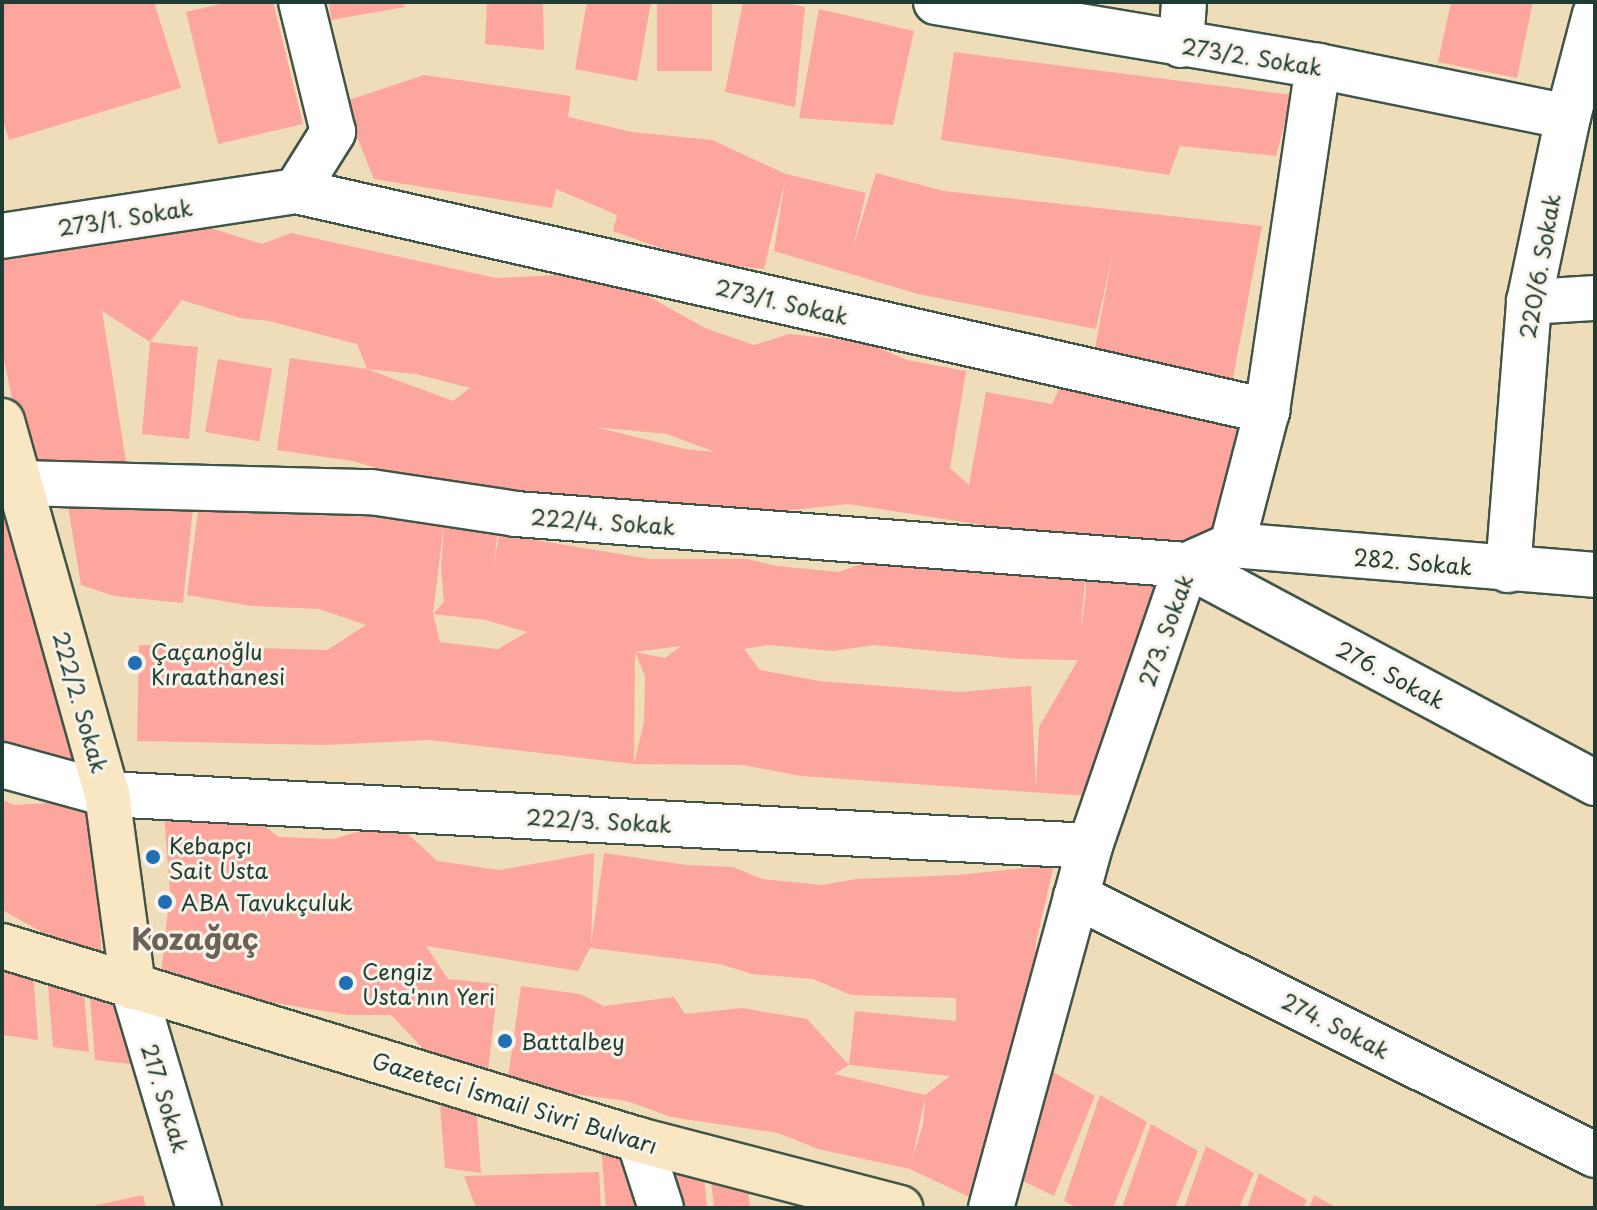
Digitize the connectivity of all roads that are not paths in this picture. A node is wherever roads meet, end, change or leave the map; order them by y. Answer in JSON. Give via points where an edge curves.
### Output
{"nodes":[{"id":1,"x":301,"y":2,"type":"edge"},
{"id":2,"x":936,"y":2,"type":"edge"},
{"id":3,"x":1184,"y":2,"type":"edge"},
{"id":4,"x":1595,"y":14,"type":"edge"},
{"id":5,"x":1181,"y":45,"type":"junction"},
{"id":6,"x":1318,"y":66,"type":"junction"},
{"id":7,"x":1568,"y":117,"type":"junction"},
{"id":8,"x":296,"y":191,"type":"junction"},
{"id":9,"x":2,"y":236,"type":"edge"},
{"id":10,"x":1595,"y":298,"type":"edge"},
{"id":11,"x":1529,"y":302,"type":"junction"},
{"id":12,"x":1267,"y":411,"type":"junction"},
{"id":13,"x":2,"y":421,"type":"edge"},
{"id":14,"x":20,"y":483,"type":"junction"},
{"id":15,"x":1232,"y":545,"type":"junction"},
{"id":16,"x":1187,"y":565,"type":"junction"},
{"id":17,"x":1508,"y":570,"type":"junction"},
{"id":18,"x":1595,"y":575,"type":"edge"},
{"id":19,"x":2,"y":765,"type":"edge"},
{"id":20,"x":1595,"y":783,"type":"edge"},
{"id":21,"x":107,"y":794,"type":"junction"},
{"id":22,"x":1090,"y":846,"type":"junction"},
{"id":23,"x":1076,"y":896,"type":"junction"},
{"id":24,"x":2,"y":946,"type":"edge"},
{"id":25,"x":133,"y":987,"type":"junction"},
{"id":26,"x":639,"y":1140,"type":"junction"},
{"id":27,"x":1595,"y":1155,"type":"edge"},
{"id":28,"x":199,"y":1208,"type":"edge"},
{"id":29,"x":661,"y":1208,"type":"edge"},
{"id":30,"x":900,"y":1208,"type":"edge"},
{"id":31,"x":991,"y":1208,"type":"edge"}],
"edges":[{"from":1,"to":8,"type":"street","via":[[333,132]]},
{"from":2,"to":5,"type":"street","name":"273/2. Sokak"},
{"from":3,"to":5,"type":"street"},
{"from":4,"to":7,"type":"street","name":"220/6. Sokak"},
{"from":5,"to":6,"type":"street","name":"273/2. Sokak"},
{"from":6,"to":7,"type":"street","name":"273/2. Sokak"},
{"from":6,"to":12,"type":"street"},
{"from":7,"to":11,"type":"street","name":"220/6. Sokak"},
{"from":8,"to":9,"type":"street","name":"273/1. Sokak"},
{"from":8,"to":12,"type":"street","name":"273/1. Sokak"},
{"from":10,"to":11,"type":"street"},
{"from":11,"to":17,"type":"street","name":"220/6. Sokak"},
{"from":12,"to":15,"type":"street"},
{"from":13,"to":14,"type":"main road","name":"222/2. Sokak"},
{"from":14,"to":16,"type":"street","name":"222/4. Sokak","via":[[371,492],[516,514]]},
{"from":14,"to":21,"type":"main road","name":"222/2. Sokak"},
{"from":15,"to":16,"type":"street","name":"273. Sokak"},
{"from":15,"to":17,"type":"street","name":"282. Sokak"},
{"from":16,"to":20,"type":"street","name":"276. Sokak"},
{"from":16,"to":22,"type":"street","name":"273. Sokak"},
{"from":17,"to":18,"type":"street","name":"282. Sokak"},
{"from":19,"to":21,"type":"street","name":"222/3. Sokak"},
{"from":21,"to":22,"type":"street","name":"222/3. Sokak"},
{"from":21,"to":25,"type":"main road","name":"222/2. Sokak"},
{"from":22,"to":23,"type":"street","name":"273. Sokak"},
{"from":23,"to":27,"type":"street","name":"274. Sokak"},
{"from":23,"to":31,"type":"street","name":"273. Sokak"},
{"from":24,"to":25,"type":"main road","name":"Gazeteci İsmail Sivri Bulvarı"},
{"from":25,"to":26,"type":"main road","name":"Gazeteci İsmail Sivri Bulvarı"},
{"from":25,"to":28,"type":"street","name":"217. Sokak"},
{"from":26,"to":29,"type":"street"},
{"from":26,"to":30,"type":"main road","name":"Gazeteci İsmail Sivri Bulvarı"}]}
